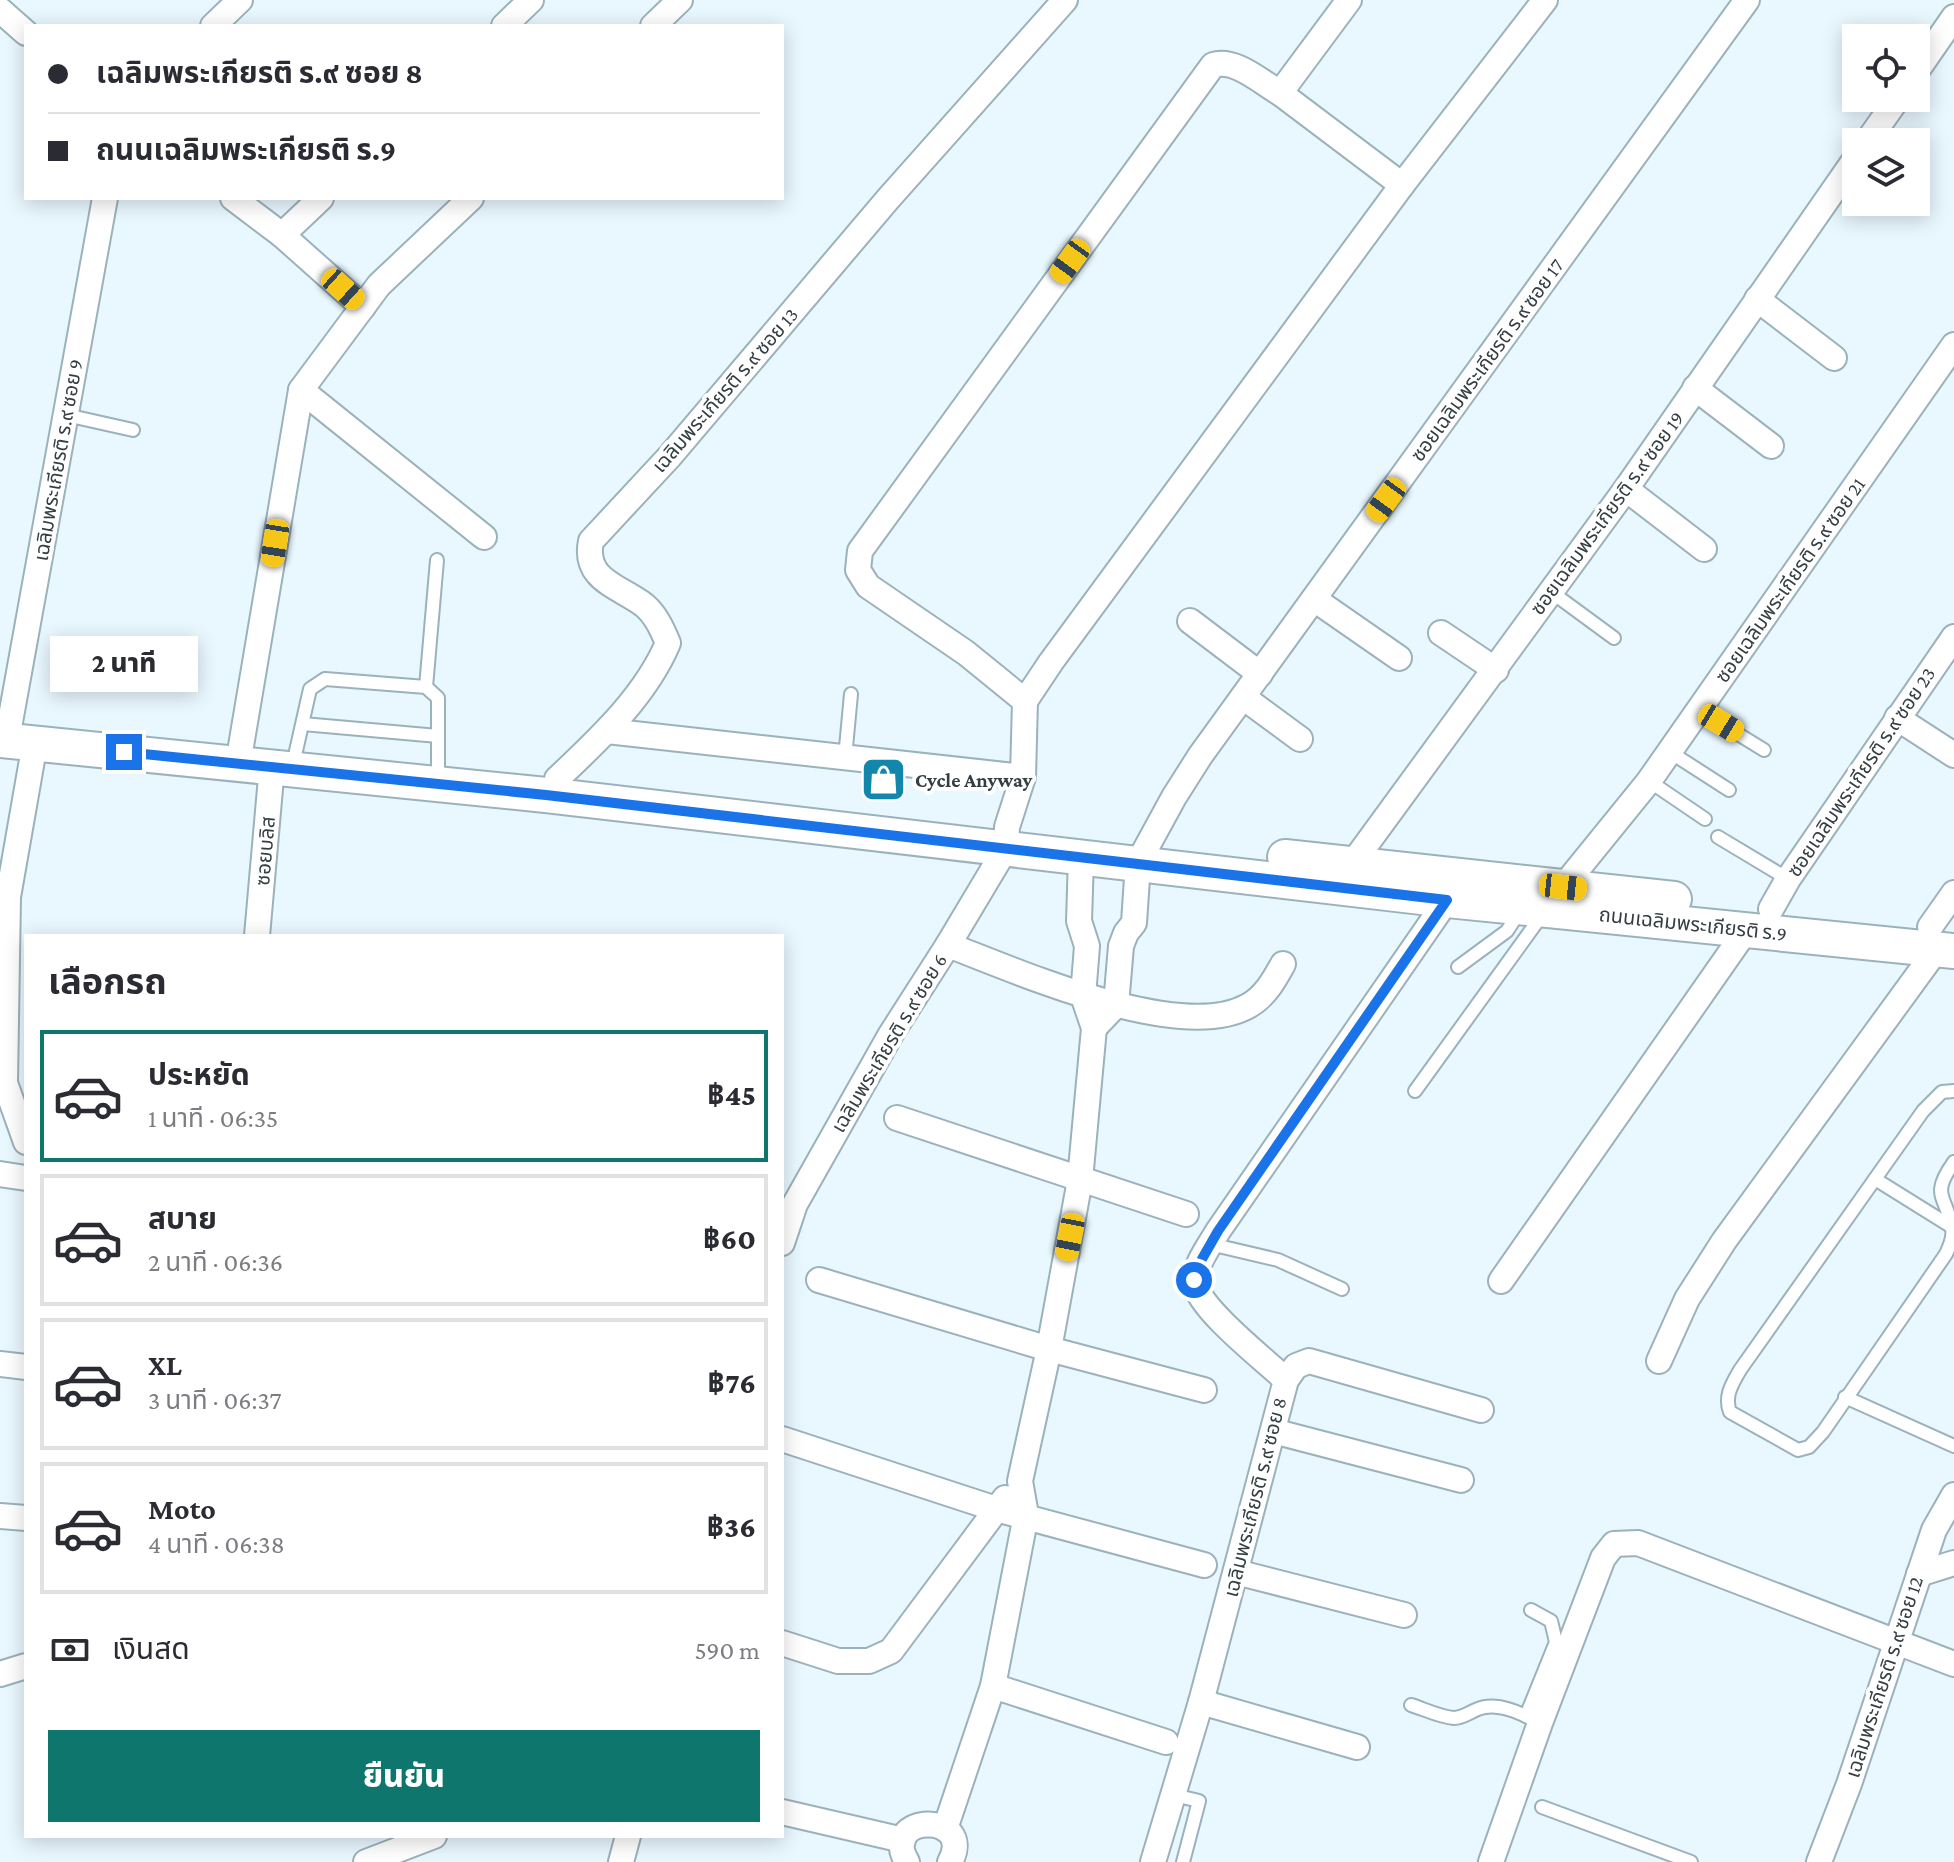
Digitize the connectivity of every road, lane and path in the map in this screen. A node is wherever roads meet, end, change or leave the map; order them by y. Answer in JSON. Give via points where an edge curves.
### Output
{"nodes":[{"id":1,"x":240,"y":0,"type":"edge"},
{"id":2,"x":531,"y":0,"type":"edge"},
{"id":3,"x":680,"y":0,"type":"edge"},
{"id":4,"x":1065,"y":0,"type":"edge"},
{"id":5,"x":1349,"y":0,"type":"edge"},
{"id":6,"x":1545,"y":0,"type":"edge"},
{"id":7,"x":1747,"y":0,"type":"edge"},
{"id":8,"x":0,"y":10,"type":"edge"},
{"id":9,"x":1954,"y":17,"type":"edge"},
{"id":10,"x":215,"y":24,"type":"edge"},
{"id":11,"x":506,"y":24,"type":"edge"},
{"id":12,"x":655,"y":24,"type":"edge"},
{"id":13,"x":24,"y":31,"type":"edge"},
{"id":14,"x":1930,"y":52,"type":"edge"},
{"id":15,"x":1280,"y":93,"type":"junction"},
{"id":16,"x":1842,"y":178,"type":"edge"},
{"id":17,"x":1402,"y":185,"type":"junction"},
{"id":18,"x":105,"y":200,"type":"edge"},
{"id":19,"x":236,"y":200,"type":"edge"},
{"id":20,"x":319,"y":200,"type":"edge"},
{"id":21,"x":469,"y":200,"type":"edge"},
{"id":22,"x":282,"y":235,"type":"junction"},
{"id":23,"x":1757,"y":299,"type":"junction"},
{"id":24,"x":363,"y":307,"type":"junction"},
{"id":25,"x":1954,"y":345,"type":"edge"},
{"id":26,"x":1834,"y":358,"type":"dead end"},
{"id":27,"x":1695,"y":388,"type":"junction"},
{"id":28,"x":301,"y":390,"type":"junction"},
{"id":29,"x":66,"y":415,"type":"junction"},
{"id":30,"x":133,"y":430,"type":"dead end"},
{"id":31,"x":1771,"y":446,"type":"dead end"},
{"id":32,"x":1626,"y":489,"type":"junction"},
{"id":33,"x":484,"y":537,"type":"dead end"},
{"id":34,"x":1704,"y":549,"type":"dead end"},
{"id":35,"x":437,"y":560,"type":"dead end"},
{"id":36,"x":1550,"y":591,"type":"junction"},
{"id":37,"x":1314,"y":599,"type":"junction"},
{"id":38,"x":1190,"y":621,"type":"dead end"},
{"id":39,"x":1441,"y":633,"type":"dead end"},
{"id":40,"x":1954,"y":637,"type":"edge"},
{"id":41,"x":1614,"y":638,"type":"dead end"},
{"id":42,"x":1399,"y":658,"type":"dead end"},
{"id":43,"x":1496,"y":670,"type":"junction"},
{"id":44,"x":1260,"y":674,"type":"junction"},
{"id":45,"x":426,"y":687,"type":"junction"},
{"id":46,"x":851,"y":694,"type":"dead end"},
{"id":47,"x":1243,"y":697,"type":"junction"},
{"id":48,"x":1025,"y":701,"type":"junction"},
{"id":49,"x":1699,"y":710,"type":"junction"},
{"id":50,"x":1897,"y":718,"type":"junction"},
{"id":51,"x":607,"y":731,"type":"junction"},
{"id":52,"x":10,"y":733,"type":"edge"},
{"id":53,"x":1300,"y":739,"type":"dead end"},
{"id":54,"x":241,"y":746,"type":"junction"},
{"id":55,"x":1764,"y":750,"type":"dead end"},
{"id":56,"x":1670,"y":752,"type":"junction"},
{"id":57,"x":291,"y":753,"type":"junction"},
{"id":58,"x":1954,"y":755,"type":"edge"},
{"id":59,"x":845,"y":758,"type":"junction"},
{"id":60,"x":438,"y":762,"type":"junction"},
{"id":61,"x":1023,"y":777,"type":"junction"},
{"id":62,"x":557,"y":779,"type":"junction"},
{"id":63,"x":1649,"y":781,"type":"junction"},
{"id":64,"x":1729,"y":790,"type":"dead end"},
{"id":65,"x":1705,"y":819,"type":"dead end"},
{"id":66,"x":1718,"y":837,"type":"dead end"},
{"id":67,"x":1006,"y":838,"type":"junction"},
{"id":68,"x":1145,"y":853,"type":"junction"},
{"id":69,"x":1081,"y":858,"type":"junction"},
{"id":70,"x":1352,"y":864,"type":"junction"},
{"id":71,"x":1788,"y":879,"type":"junction"},
{"id":72,"x":1954,"y":893,"type":"edge"},
{"id":73,"x":1447,"y":900,"type":"junction"},
{"id":74,"x":1542,"y":901,"type":"junction"},
{"id":75,"x":1759,"y":919,"type":"junction"},
{"id":76,"x":257,"y":934,"type":"edge"},
{"id":77,"x":1944,"y":939,"type":"edge"},
{"id":78,"x":948,"y":945,"type":"junction"},
{"id":79,"x":1283,"y":964,"type":"dead end"},
{"id":80,"x":1458,"y":967,"type":"dead end"},
{"id":81,"x":1083,"y":996,"type":"junction"},
{"id":82,"x":1116,"y":1005,"type":"junction"},
{"id":83,"x":1094,"y":1028,"type":"junction"},
{"id":84,"x":1415,"y":1091,"type":"dead end"},
{"id":85,"x":1954,"y":1091,"type":"edge"},
{"id":86,"x":897,"y":1118,"type":"dead end"},
{"id":87,"x":24,"y":1136,"type":"edge"},
{"id":88,"x":1954,"y":1162,"type":"edge"},
{"id":89,"x":0,"y":1174,"type":"edge"},
{"id":90,"x":24,"y":1178,"type":"edge"},
{"id":91,"x":1875,"y":1179,"type":"junction"},
{"id":92,"x":1080,"y":1180,"type":"junction"},
{"id":93,"x":1186,"y":1214,"type":"dead end"},
{"id":94,"x":1952,"y":1227,"type":"edge"},
{"id":95,"x":784,"y":1237,"type":"edge"},
{"id":96,"x":1210,"y":1244,"type":"junction"},
{"id":97,"x":819,"y":1280,"type":"dead end"},
{"id":98,"x":1501,"y":1281,"type":"dead end"},
{"id":99,"x":1342,"y":1289,"type":"dead end"},
{"id":100,"x":1049,"y":1349,"type":"junction"},
{"id":101,"x":1659,"y":1361,"type":"dead end"},
{"id":102,"x":0,"y":1364,"type":"edge"},
{"id":103,"x":24,"y":1367,"type":"edge"},
{"id":104,"x":1286,"y":1380,"type":"junction"},
{"id":105,"x":1204,"y":1390,"type":"dead end"},
{"id":106,"x":1845,"y":1397,"type":"junction"},
{"id":107,"x":1481,"y":1410,"type":"dead end"},
{"id":108,"x":1273,"y":1431,"type":"junction"},
{"id":109,"x":784,"y":1440,"type":"edge"},
{"id":110,"x":1954,"y":1446,"type":"edge"},
{"id":111,"x":1461,"y":1480,"type":"dead end"},
{"id":112,"x":1020,"y":1481,"type":"junction"},
{"id":113,"x":1954,"y":1495,"type":"edge"},
{"id":114,"x":996,"y":1509,"type":"junction"},
{"id":115,"x":1026,"y":1515,"type":"junction"},
{"id":116,"x":0,"y":1516,"type":"edge"},
{"id":117,"x":24,"y":1518,"type":"edge"},
{"id":118,"x":1954,"y":1563,"type":"edge"},
{"id":119,"x":1204,"y":1565,"type":"dead end"},
{"id":120,"x":1236,"y":1572,"type":"junction"},
{"id":121,"x":1919,"y":1574,"type":"junction"},
{"id":122,"x":1531,"y":1610,"type":"dead end"},
{"id":123,"x":1404,"y":1615,"type":"dead end"},
{"id":124,"x":1894,"y":1643,"type":"junction"},
{"id":125,"x":784,"y":1644,"type":"edge"},
{"id":126,"x":1954,"y":1664,"type":"edge"},
{"id":127,"x":24,"y":1667,"type":"edge"},
{"id":128,"x":0,"y":1674,"type":"edge"},
{"id":129,"x":993,"y":1686,"type":"junction"},
{"id":130,"x":1201,"y":1702,"type":"junction"},
{"id":131,"x":1411,"y":1705,"type":"dead end"},
{"id":132,"x":1533,"y":1719,"type":"junction"},
{"id":133,"x":1166,"y":1742,"type":"dead end"},
{"id":134,"x":1357,"y":1747,"type":"dead end"},
{"id":135,"x":1174,"y":1795,"type":"junction"},
{"id":136,"x":1542,"y":1807,"type":"dead end"},
{"id":137,"x":784,"y":1813,"type":"edge"},
{"id":138,"x":945,"y":1829,"type":"junction"},
{"id":139,"x":429,"y":1838,"type":"edge"},
{"id":140,"x":627,"y":1838,"type":"edge"},
{"id":141,"x":905,"y":1851,"type":"edge"},
{"id":142,"x":959,"y":1860,"type":"edge"},
{"id":143,"x":366,"y":1862,"type":"edge"},
{"id":144,"x":621,"y":1862,"type":"edge"},
{"id":145,"x":1153,"y":1862,"type":"edge"},
{"id":146,"x":1183,"y":1862,"type":"edge"},
{"id":147,"x":1491,"y":1862,"type":"edge"},
{"id":148,"x":1691,"y":1862,"type":"edge"},
{"id":149,"x":1819,"y":1862,"type":"edge"}],
"edges":[{"from":1,"to":10,"type":"street"},
{"from":2,"to":11,"type":"street"},
{"from":3,"to":12,"type":"street"},
{"from":4,"to":51,"type":"street","name":"เฉลิมพระเกียรติ ร.๙ ซอย 13","via":[[591,541],[588,555],[595,572],[644,606],[658,620],[668,643],[658,667]]},
{"from":5,"to":15,"type":"street"},
{"from":6,"to":17,"type":"street"},
{"from":7,"to":37,"type":"street","name":"ซอยเฉลิมพระเกียรติ ร.๙ ซอย 17"},
{"from":8,"to":13,"type":"street"},
{"from":9,"to":14,"type":"street"},
{"from":15,"to":17,"type":"street"},
{"from":15,"to":48,"type":"street","via":[[1232,65],[1213,65],[860,551],[858,570],[868,586]]},
{"from":16,"to":23,"type":"street","name":"ซอยเฉลิมพระเกียรติ ร.๙ ซอย 19"},
{"from":17,"to":48,"type":"street"},
{"from":18,"to":29,"type":"street","name":"เฉลิมพระเกียรติ ร.๙ ซอย 9"},
{"from":19,"to":22,"type":"street"},
{"from":20,"to":22,"type":"street"},
{"from":21,"to":24,"type":"street","via":[[379,285]]},
{"from":22,"to":24,"type":"street"},
{"from":23,"to":26,"type":"street"},
{"from":23,"to":27,"type":"street","name":"ซอยเฉลิมพระเกียรติ ร.๙ ซอย 19"},
{"from":24,"to":28,"type":"street"},
{"from":25,"to":49,"type":"street","name":"ซอยเฉลิมพระเกียรติ ร.๙ ซอย 21"},
{"from":27,"to":31,"type":"street"},
{"from":27,"to":32,"type":"street","name":"ซอยเฉลิมพระเกียรติ ร.๙ ซอย 19"},
{"from":28,"to":33,"type":"street"},
{"from":28,"to":54,"type":"street"},
{"from":29,"to":30,"type":"lane"},
{"from":29,"to":52,"type":"street","name":"เฉลิมพระเกียรติ ร.๙ ซอย 9"},
{"from":32,"to":34,"type":"street"},
{"from":32,"to":36,"type":"street","name":"ซอยเฉลิมพระเกียรติ ร.๙ ซอย 19"},
{"from":35,"to":45,"type":"lane"},
{"from":36,"to":41,"type":"lane"},
{"from":36,"to":43,"type":"street","name":"ซอยเฉลิมพระเกียรติ ร.๙ ซอย 19"},
{"from":37,"to":42,"type":"street"},
{"from":37,"to":44,"type":"street","name":"ซอยเฉลิมพระเกียรติ ร.๙ ซอย 17"},
{"from":38,"to":44,"type":"street"},
{"from":39,"to":43,"type":"street"},
{"from":40,"to":50,"type":"street","name":"ซอยเฉลิมพระเกียรติ ร.๙ ซอย 23"},
{"from":43,"to":70,"type":"street","name":"ซอยเฉลิมพระเกียรติ ร.๙ ซอย 19"},
{"from":44,"to":47,"type":"street","name":"ซอยเฉลิมพระเกียรติ ร.๙ ซอย 17"},
{"from":45,"to":57,"type":"lane","via":[[325,679],[310,689]]},
{"from":45,"to":60,"type":"lane","via":[[438,698]]},
{"from":46,"to":59,"type":"lane"},
{"from":47,"to":53,"type":"street"},
{"from":47,"to":68,"type":"street","name":"ซอยเฉลิมพระเกียรติ ร.๙ ซอย 17","via":[[1174,797]]},
{"from":48,"to":61,"type":"street","name":"เฉลิมพระเกียรติ ร.๙ ซอย 6"},
{"from":49,"to":55,"type":"lane"},
{"from":49,"to":56,"type":"street","name":"ซอยเฉลิมพระเกียรติ ร.๙ ซอย 21"},
{"from":50,"to":58,"type":"street"},
{"from":50,"to":71,"type":"street","name":"ซอยเฉลิมพระเกียรติ ร.๙ ซอย 23"},
{"from":51,"to":59,"type":"street"},
{"from":51,"to":62,"type":"street","name":"เฉลิมพระเกียรติ ร.๙ ซอย 13"},
{"from":52,"to":54,"type":"main road","name":"ถนนเฉลิมพระเกียรติ ร.9"},
{"from":52,"to":57,"type":"main road","name":"ถนนเฉลิมพระเกียรติ ร.9"},
{"from":52,"to":87,"type":"street","name":"เฉลิมพระเกียรติ ร.๙ ซอย 9","via":[[5,1083]]},
{"from":54,"to":57,"type":"main road","name":"ถนนเฉลิมพระเกียรติ ร.9"},
{"from":56,"to":63,"type":"street","name":"ซอยเฉลิมพระเกียรติ ร.๙ ซอย 21"},
{"from":56,"to":64,"type":"lane"},
{"from":57,"to":60,"type":"main road","name":"ถนนเฉลิมพระเกียรติ ร.9"},
{"from":57,"to":76,"type":"street","name":"ซอยบลิส"},
{"from":59,"to":61,"type":"street"},
{"from":60,"to":62,"type":"main road","name":"ถนนเฉลิมพระเกียรติ ร.9"},
{"from":60,"to":67,"type":"main road","name":"ถนนเฉลิมพระเกียรติ ร.9"},
{"from":61,"to":67,"type":"street","name":"เฉลิมพระเกียรติ ร.๙ ซอย 6"},
{"from":62,"to":67,"type":"main road","name":"ถนนเฉลิมพระเกียรติ ร.9"},
{"from":63,"to":65,"type":"lane"},
{"from":63,"to":74,"type":"street","name":"ซอยเฉลิมพระเกียรติ ร.๙ ซอย 21"},
{"from":66,"to":71,"type":"lane"},
{"from":67,"to":68,"type":"main road","name":"ถนนเฉลิมพระเกียรติ ร.9"},
{"from":67,"to":69,"type":"main road","name":"ถนนเฉลิมพระเกียรติ ร.9"},
{"from":67,"to":78,"type":"street","name":"เฉลิมพระเกียรติ ร.๙ ซอย 6"},
{"from":68,"to":69,"type":"main road","name":"ถนนเฉลิมพระเกียรติ ร.9"},
{"from":68,"to":70,"type":"main road","name":"ถนนเฉลิมพระเกียรติ ร.9"},
{"from":68,"to":73,"type":"main road","name":"ถนนเฉลิมพระเกียรติ ร.9"},
{"from":68,"to":82,"type":"street","via":[[1134,923],[1121,946]]},
{"from":69,"to":81,"type":"street","via":[[1079,921],[1087,946]]},
{"from":70,"to":74,"type":"main road","name":"ถนนเฉลิมพระเกียรติ ร.9"},
{"from":71,"to":75,"type":"street","name":"ซอยเฉลิมพระเกียรติ ร.๙ ซอย 23"},
{"from":72,"to":77,"type":"street"},
{"from":73,"to":74,"type":"main road","name":"ถนนเฉลิมพระเกียรติ ร.9"},
{"from":73,"to":96,"type":"street","name":"เฉลิมพระเกียรติ ร.๙ ซอย 8"},
{"from":74,"to":75,"type":"main road","name":"ถนนเฉลิมพระเกียรติ ร.9"},
{"from":74,"to":80,"type":"lane","via":[[1518,914],[1507,931]]},
{"from":74,"to":84,"type":"lane"},
{"from":75,"to":77,"type":"main road","name":"ถนนเฉลิมพระเกียรติ ร.9"},
{"from":75,"to":98,"type":"street","name":"ซอยเฉลิมพระเกียรติ ร.๙ ซอย 23"},
{"from":77,"to":101,"type":"street","via":[[1724,1241],[1687,1299]]},
{"from":78,"to":81,"type":"street"},
{"from":78,"to":95,"type":"street","name":"เฉลิมพระเกียรติ ร.๙ ซอย 6","via":[[795,1204]]},
{"from":79,"to":82,"type":"street","via":[[1269,988],[1248,1006],[1228,1012],[1202,1017]]},
{"from":81,"to":82,"type":"street"},
{"from":81,"to":83,"type":"street"},
{"from":82,"to":83,"type":"street"},
{"from":83,"to":92,"type":"street"},
{"from":85,"to":91,"type":"lane","via":[[1933,1100]]},
{"from":86,"to":92,"type":"street"},
{"from":88,"to":94,"type":"lane","via":[[1941,1180],[1940,1193]]},
{"from":89,"to":90,"type":"street"},
{"from":91,"to":94,"type":"lane"},
{"from":91,"to":106,"type":"lane","via":[[1740,1370],[1727,1403],[1730,1412],[1798,1450],[1823,1432]]},
{"from":92,"to":93,"type":"street"},
{"from":92,"to":100,"type":"street"},
{"from":94,"to":106,"type":"lane","via":[[1946,1254]]},
{"from":96,"to":99,"type":"lane","via":[[1278,1260]]},
{"from":96,"to":104,"type":"street","name":"เฉลิมพระเกียรติ ร.๙ ซอย 8","via":[[1194,1280],[1200,1296]]},
{"from":97,"to":100,"type":"street"},
{"from":100,"to":105,"type":"street"},
{"from":100,"to":112,"type":"street"},
{"from":102,"to":103,"type":"street"},
{"from":104,"to":107,"type":"street","via":[[1296,1366],[1309,1361]]},
{"from":104,"to":108,"type":"street","name":"เฉลิมพระเกียรติ ร.๙ ซอย 8"},
{"from":106,"to":110,"type":"lane"},
{"from":108,"to":111,"type":"street"},
{"from":108,"to":120,"type":"street","name":"เฉลิมพระเกียรติ ร.๙ ซอย 8"},
{"from":109,"to":114,"type":"street"},
{"from":112,"to":114,"type":"street"},
{"from":112,"to":115,"type":"street"},
{"from":113,"to":121,"type":"street","name":"เฉลิมพระเกียรติ ร.๙ ซอย 12","via":[[1934,1530]]},
{"from":114,"to":115,"type":"street"},
{"from":114,"to":125,"type":"street","via":[[891,1651],[869,1661],[838,1661]]},
{"from":115,"to":119,"type":"street"},
{"from":115,"to":129,"type":"street"},
{"from":116,"to":117,"type":"street"},
{"from":118,"to":121,"type":"street"},
{"from":120,"to":123,"type":"street"},
{"from":120,"to":130,"type":"street","name":"เฉลิมพระเกียรติ ร.๙ ซอย 8"},
{"from":121,"to":124,"type":"street","name":"เฉลิมพระเกียรติ ร.๙ ซอย 12"},
{"from":122,"to":132,"type":"lane","via":[[1551,1621],[1556,1642]]},
{"from":124,"to":126,"type":"street"},
{"from":124,"to":132,"type":"street","via":[[1638,1543],[1614,1544],[1603,1558]]},
{"from":124,"to":149,"type":"street","name":"เฉลิมพระเกียรติ ร.๙ ซอย 12"},
{"from":127,"to":128,"type":"street"},
{"from":129,"to":133,"type":"street"},
{"from":129,"to":138,"type":"street"},
{"from":130,"to":134,"type":"street"},
{"from":130,"to":135,"type":"street","name":"เฉลิมพระเกียรติ ร.๙ ซอย 8"},
{"from":131,"to":132,"type":"lane","via":[[1450,1718],[1493,1706]]},
{"from":132,"to":147,"type":"street"},
{"from":135,"to":145,"type":"street","name":"เฉลิมพระเกียรติ ร.๙ ซอย 8"},
{"from":135,"to":146,"type":"lane","via":[[1199,1801]]},
{"from":136,"to":148,"type":"lane"},
{"from":137,"to":141,"type":"street"},
{"from":138,"to":141,"type":"street","via":[[921,1823],[910,1829]]},
{"from":138,"to":142,"type":"street"},
{"from":139,"to":143,"type":"street"},
{"from":140,"to":144,"type":"street"}]}
